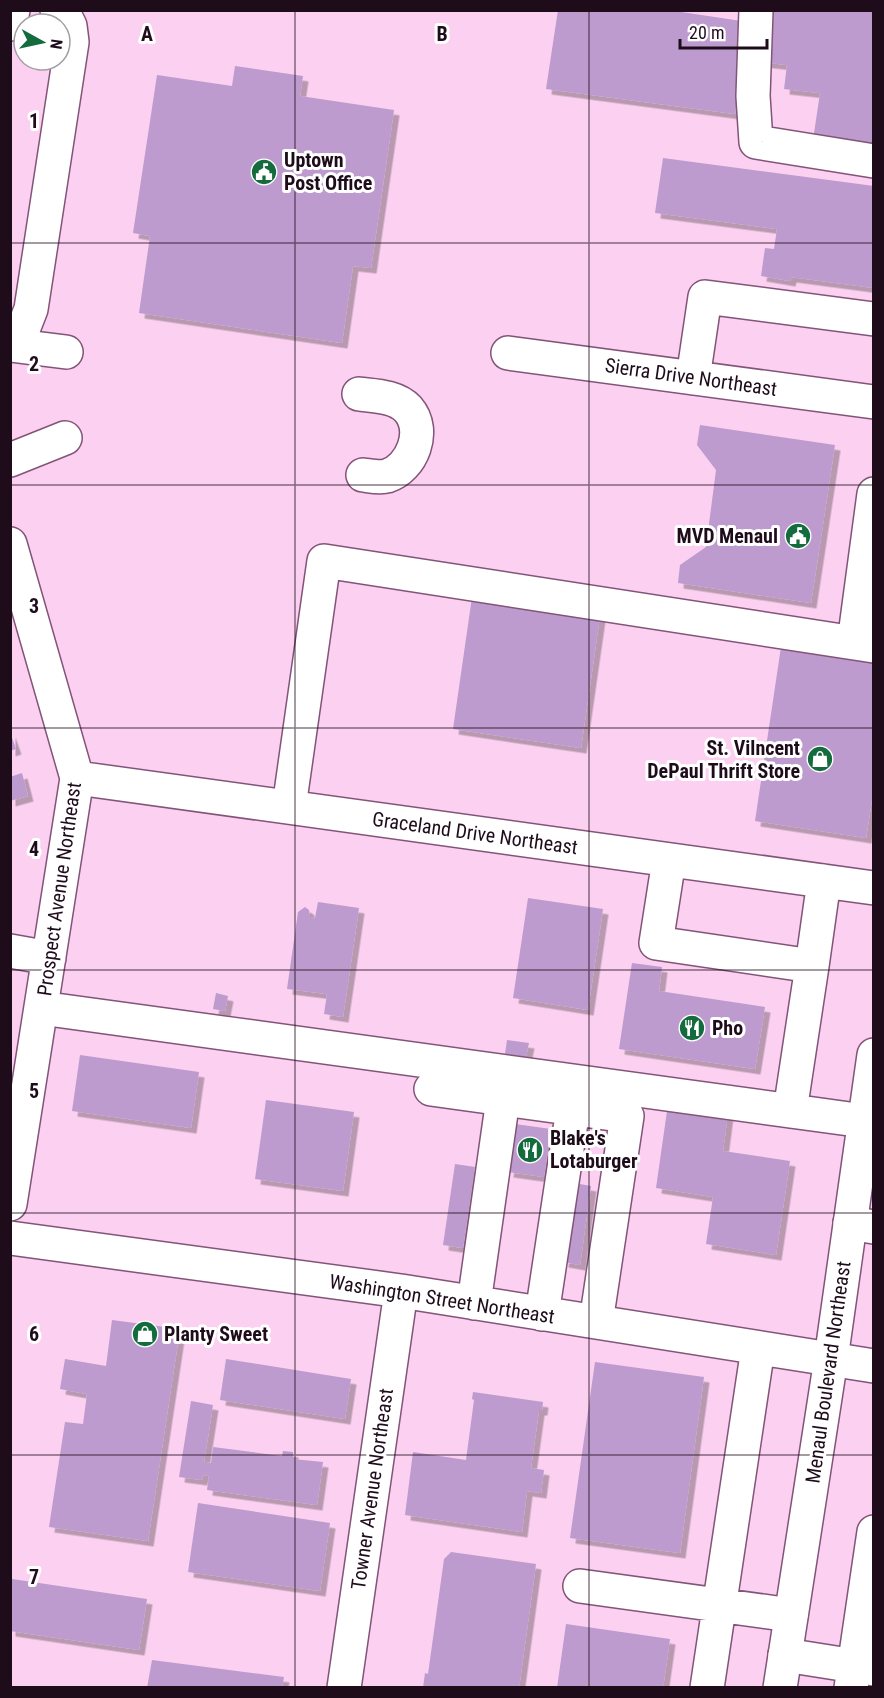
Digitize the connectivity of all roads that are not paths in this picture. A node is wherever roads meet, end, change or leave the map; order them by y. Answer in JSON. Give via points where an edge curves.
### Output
{"nodes":[{"id":1,"x":13,"y":10,"type":"edge"},
{"id":2,"x":57,"y":10,"type":"edge"},
{"id":3,"x":756,"y":10,"type":"edge"},
{"id":4,"x":10,"y":24,"type":"edge"},
{"id":5,"x":873,"y":161,"type":"edge"},
{"id":6,"x":873,"y":319,"type":"edge"},
{"id":7,"x":10,"y":340,"type":"edge"},
{"id":8,"x":10,"y":345,"type":"edge"},
{"id":9,"x":66,"y":352,"type":"dead end"},
{"id":10,"x":508,"y":353,"type":"dead end"},
{"id":11,"x":693,"y":378,"type":"junction"},
{"id":12,"x":359,"y":394,"type":"dead end"},
{"id":13,"x":873,"y":402,"type":"edge"},
{"id":14,"x":65,"y":438,"type":"dead end"},
{"id":15,"x":10,"y":460,"type":"edge"},
{"id":16,"x":363,"y":475,"type":"dead end"},
{"id":17,"x":873,"y":494,"type":"edge"},
{"id":18,"x":10,"y":544,"type":"edge"},
{"id":19,"x":864,"y":645,"type":"edge"},
{"id":20,"x":77,"y":778,"type":"junction"},
{"id":21,"x":289,"y":807,"type":"junction"},
{"id":22,"x":669,"y":860,"type":"junction"},
{"id":23,"x":825,"y":881,"type":"junction"},
{"id":24,"x":873,"y":888,"type":"edge"},
{"id":25,"x":10,"y":951,"type":"edge"},
{"id":26,"x":49,"y":958,"type":"junction"},
{"id":27,"x":812,"y":966,"type":"junction"},
{"id":28,"x":41,"y":1008,"type":"junction"},
{"id":29,"x":873,"y":1055,"type":"edge"},
{"id":30,"x":467,"y":1080,"type":"junction"},
{"id":31,"x":431,"y":1089,"type":"dead end"},
{"id":32,"x":503,"y":1099,"type":"junction"},
{"id":33,"x":629,"y":1103,"type":"junction"},
{"id":34,"x":573,"y":1109,"type":"junction"},
{"id":35,"x":790,"y":1111,"type":"junction"},
{"id":36,"x":864,"y":1121,"type":"junction"},
{"id":37,"x":15,"y":1145,"type":"edge"},
{"id":38,"x":10,"y":1204,"type":"edge"},
{"id":39,"x":862,"y":1225,"type":"edge"},
{"id":40,"x":10,"y":1238,"type":"edge"},
{"id":41,"x":401,"y":1291,"type":"junction"},
{"id":42,"x":474,"y":1303,"type":"junction"},
{"id":43,"x":542,"y":1314,"type":"junction"},
{"id":44,"x":596,"y":1322,"type":"junction"},
{"id":45,"x":758,"y":1348,"type":"junction"},
{"id":46,"x":831,"y":1359,"type":"junction"},
{"id":47,"x":873,"y":1366,"type":"edge"},
{"id":48,"x":873,"y":1532,"type":"edge"},
{"id":49,"x":580,"y":1586,"type":"dead end"},
{"id":50,"x":719,"y":1606,"type":"junction"},
{"id":51,"x":791,"y":1615,"type":"junction"},
{"id":52,"x":785,"y":1655,"type":"junction"},
{"id":53,"x":860,"y":1674,"type":"edge"},
{"id":54,"x":344,"y":1688,"type":"edge"},
{"id":55,"x":706,"y":1688,"type":"edge"},
{"id":56,"x":780,"y":1688,"type":"edge"}],
"edges":[{"from":1,"to":4,"type":"street"},
{"from":2,"to":7,"type":"street","via":[[63,12],[70,26],[72,42],[31,309],[24,327]]},
{"from":3,"to":5,"type":"street","via":[[756,142]]},
{"from":6,"to":11,"type":"street","via":[[705,297]]},
{"from":8,"to":9,"type":"street"},
{"from":10,"to":11,"type":"street","name":"Sierra Drive Northeast"},
{"from":11,"to":13,"type":"street","name":"Sierra Drive Northeast"},
{"from":12,"to":16,"type":"street","via":[[395,400],[408,410],[415,424],[416,442],[402,468],[385,477]]},
{"from":14,"to":15,"type":"street"},
{"from":17,"to":19,"type":"street"},
{"from":18,"to":20,"type":"street","name":"Prospect Avenue Northeast"},
{"from":19,"to":21,"type":"street","via":[[324,561]]},
{"from":20,"to":21,"type":"street","name":"Graceland Drive Northeast"},
{"from":20,"to":26,"type":"street","name":"Prospect Avenue Northeast"},
{"from":21,"to":22,"type":"street","name":"Graceland Drive Northeast"},
{"from":22,"to":23,"type":"street","name":"Graceland Drive Northeast"},
{"from":22,"to":27,"type":"street","via":[[656,943]]},
{"from":23,"to":24,"type":"street","name":"Graceland Drive Northeast"},
{"from":23,"to":27,"type":"street"},
{"from":25,"to":26,"type":"street"},
{"from":26,"to":28,"type":"street","name":"Prospect Avenue Northeast"},
{"from":27,"to":35,"type":"street"},
{"from":28,"to":30,"type":"street"},
{"from":28,"to":37,"type":"street","name":"Prospect Avenue Northeast"},
{"from":29,"to":36,"type":"street","name":"Menaul Boulevard Northeast"},
{"from":30,"to":31,"type":"street"},
{"from":30,"to":32,"type":"street"},
{"from":30,"to":33,"type":"street"},
{"from":32,"to":34,"type":"street"},
{"from":32,"to":42,"type":"street"},
{"from":33,"to":34,"type":"street"},
{"from":33,"to":35,"type":"street"},
{"from":33,"to":44,"type":"street"},
{"from":34,"to":43,"type":"street"},
{"from":35,"to":36,"type":"street"},
{"from":36,"to":39,"type":"street","name":"Menaul Boulevard Northeast"},
{"from":37,"to":38,"type":"street","name":"Prospect Avenue Northeast"},
{"from":39,"to":46,"type":"street","name":"Menaul Boulevard Northeast"},
{"from":40,"to":41,"type":"street","name":"Washington Street Northeast"},
{"from":41,"to":42,"type":"street","name":"Washington Street Northeast"},
{"from":41,"to":54,"type":"street","name":"Towner Avenue Northeast"},
{"from":42,"to":43,"type":"street","name":"Washington Street Northeast"},
{"from":43,"to":44,"type":"street","name":"Washington Street Northeast"},
{"from":44,"to":45,"type":"street","name":"Washington Street Northeast"},
{"from":45,"to":46,"type":"street","name":"Washington Street Northeast"},
{"from":45,"to":50,"type":"street"},
{"from":46,"to":47,"type":"street","name":"Washington Street Northeast"},
{"from":46,"to":51,"type":"street","name":"Menaul Boulevard Northeast"},
{"from":48,"to":53,"type":"street"},
{"from":49,"to":50,"type":"street"},
{"from":50,"to":51,"type":"street"},
{"from":50,"to":55,"type":"street"},
{"from":51,"to":52,"type":"street","name":"Menaul Boulevard Northeast"},
{"from":52,"to":53,"type":"street"},
{"from":52,"to":56,"type":"street","name":"Menaul Boulevard Northeast"}]}
